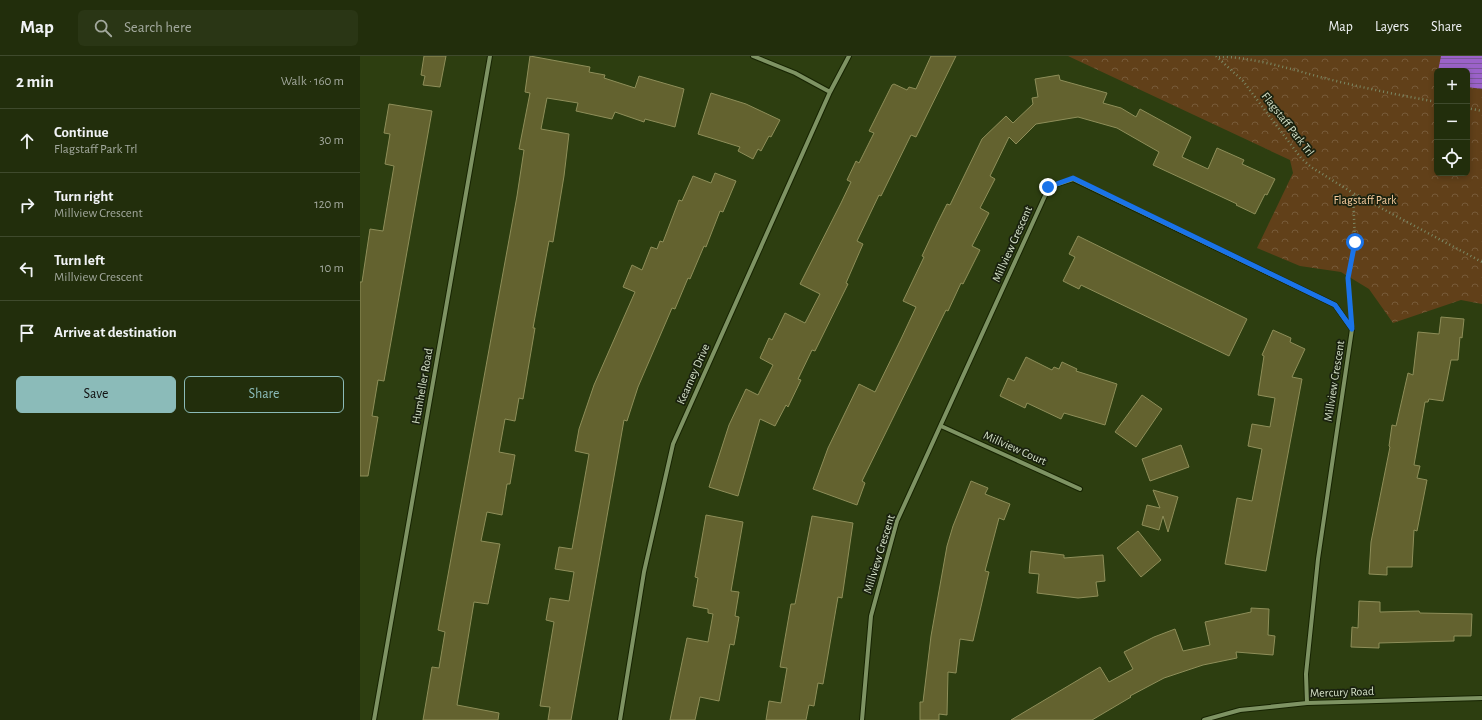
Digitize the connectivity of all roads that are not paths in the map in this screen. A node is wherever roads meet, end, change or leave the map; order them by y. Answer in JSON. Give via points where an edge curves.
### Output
{"nodes":[{"id":1,"x":490,"y":56,"type":"edge"},
{"id":2,"x":753,"y":56,"type":"edge"},
{"id":3,"x":848,"y":56,"type":"edge"},
{"id":4,"x":830,"y":92,"type":"junction"},
{"id":5,"x":941,"y":426,"type":"junction"},
{"id":6,"x":1080,"y":488,"type":"dead end"},
{"id":7,"x":1482,"y":698,"type":"edge"},
{"id":8,"x":1307,"y":703,"type":"junction"},
{"id":9,"x":374,"y":720,"type":"edge"},
{"id":10,"x":620,"y":720,"type":"edge"},
{"id":11,"x":862,"y":720,"type":"edge"},
{"id":12,"x":1204,"y":720,"type":"edge"}],
"edges":[{"from":1,"to":9,"type":"street","name":"Humheller Road"},
{"from":2,"to":4,"type":"street","via":[[795,73]]},
{"from":3,"to":4,"type":"street","name":"Kearney Drive"},
{"from":4,"to":10,"type":"street","name":"Kearney Drive","via":[[672,444],[644,572]]},
{"from":5,"to":6,"type":"street","name":"Millview Court"},
{"from":5,"to":8,"type":"street","name":"Millview Crescent","via":[[1048,187],[1073,178],[1335,305],[1352,329],[1318,559],[1306,674]]},
{"from":5,"to":11,"type":"street","name":"Millview Crescent","via":[[897,521],[871,616]]},
{"from":7,"to":8,"type":"street","name":"Mercury Road"},
{"from":8,"to":12,"type":"street","name":"Mercury Road","via":[[1240,710]]}]}
